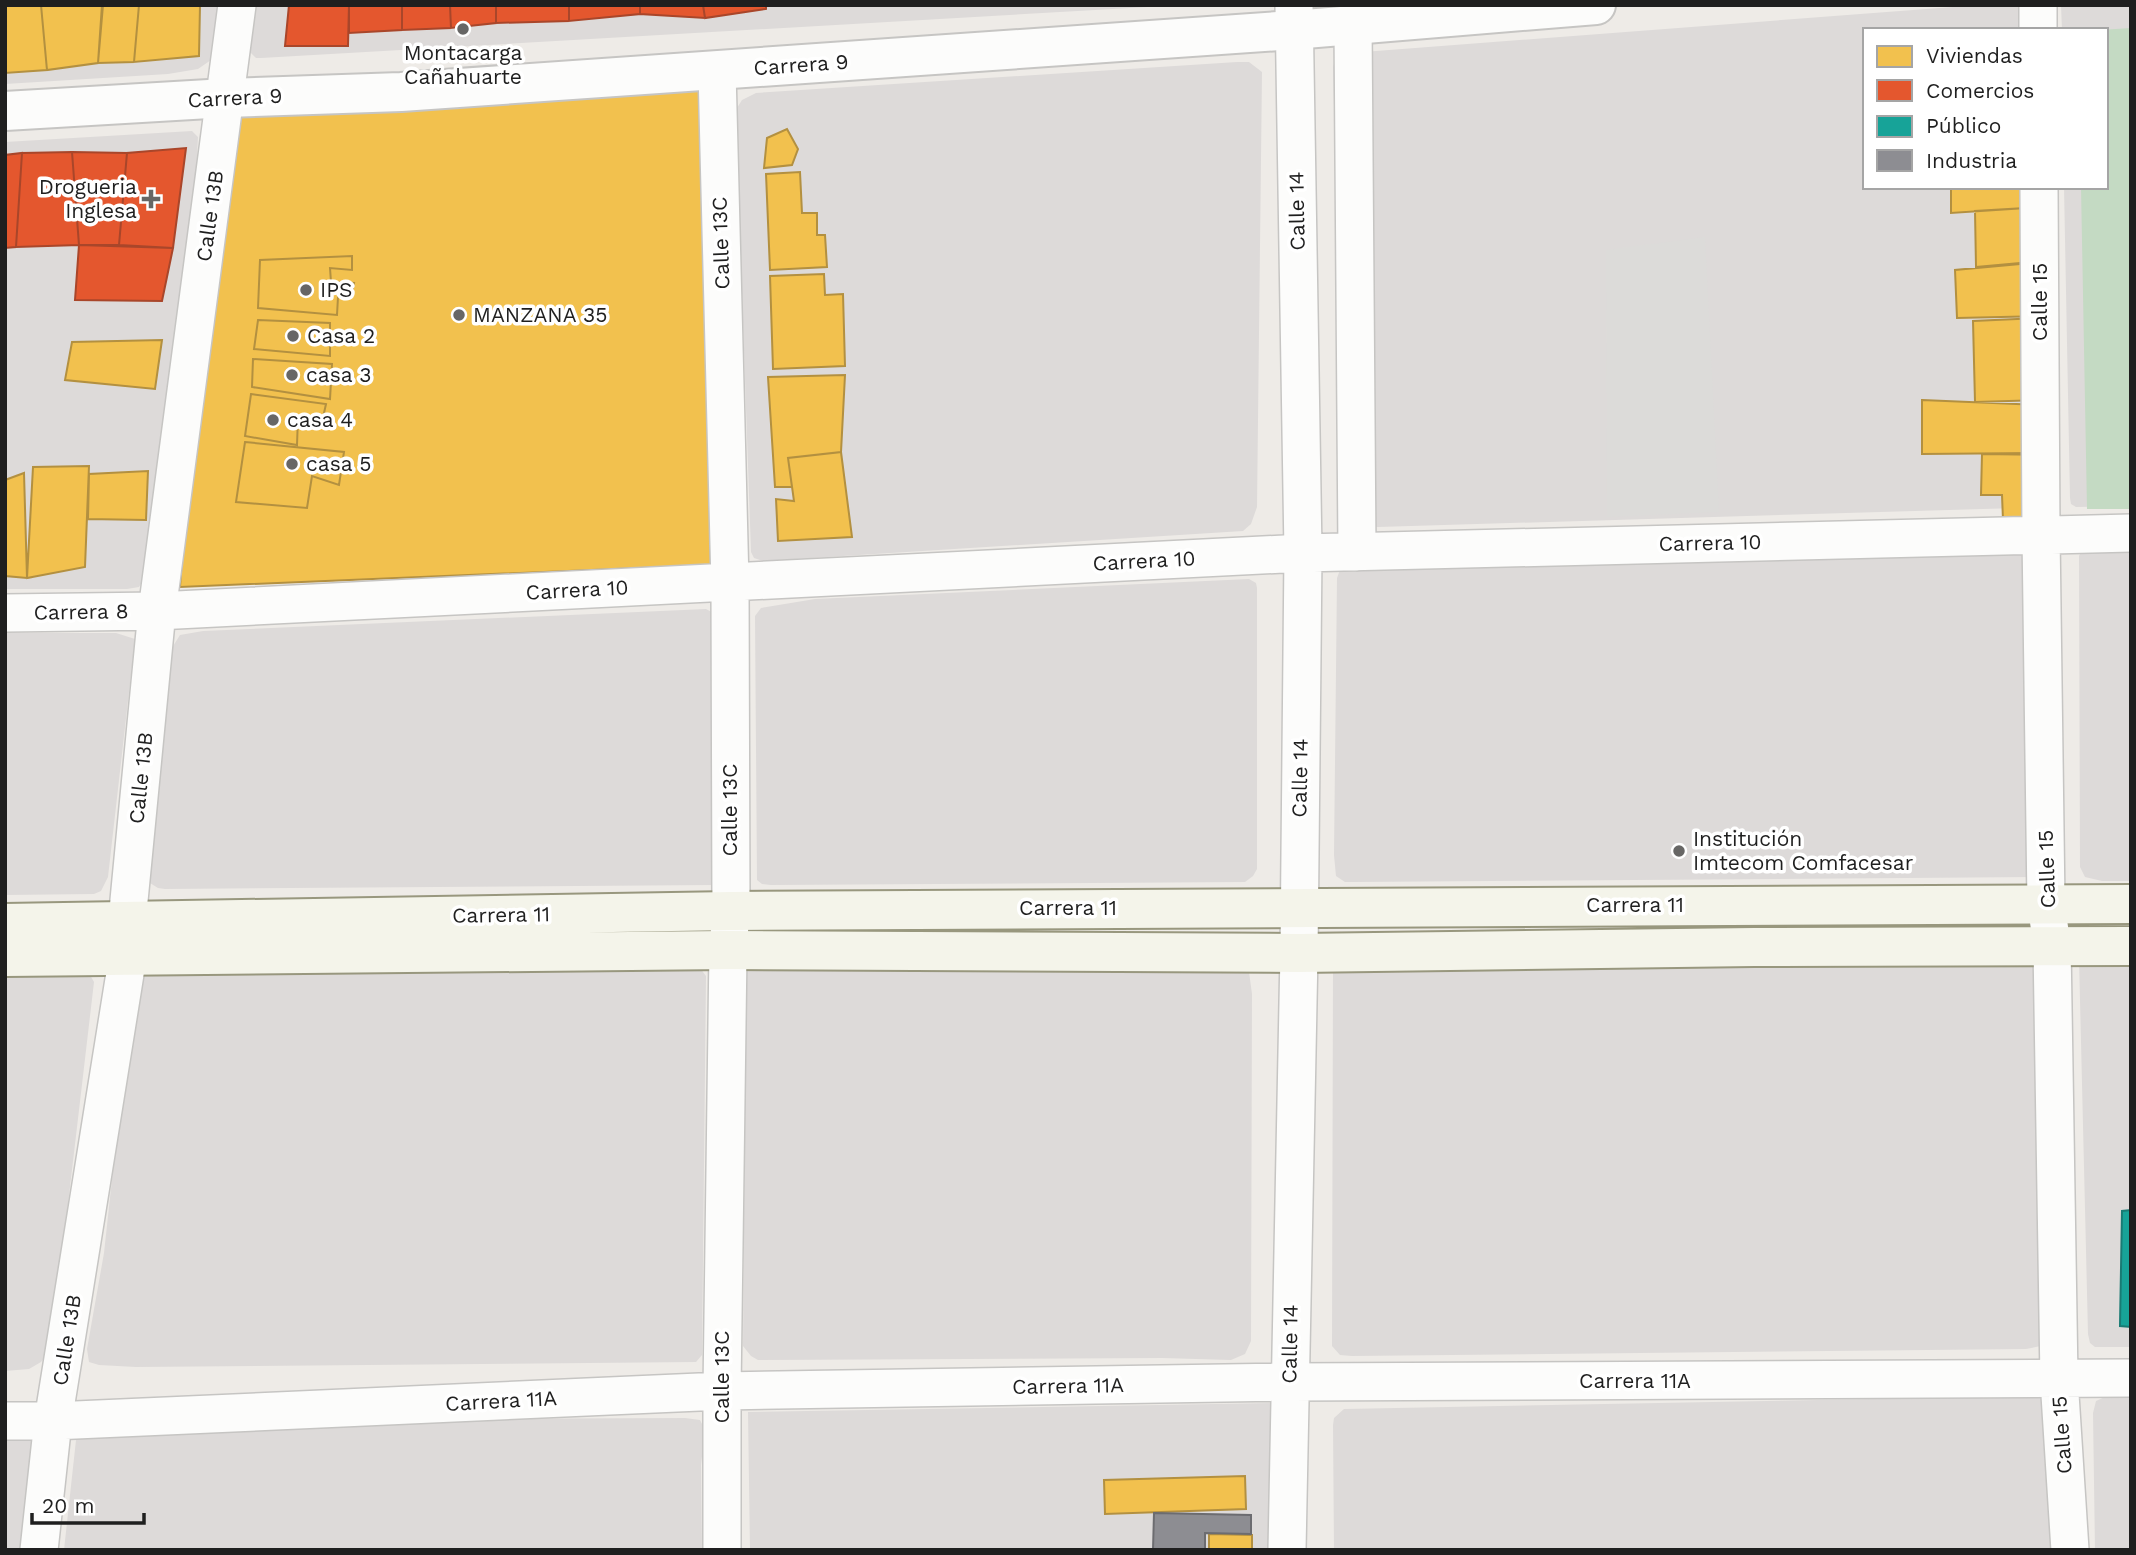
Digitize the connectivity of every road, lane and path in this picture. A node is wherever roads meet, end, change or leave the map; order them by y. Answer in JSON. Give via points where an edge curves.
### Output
{"nodes":[{"id":1,"x":237,"y":5,"type":"edge"},
{"id":2,"x":1596,"y":5,"type":"edge"},
{"id":3,"x":2038,"y":5,"type":"edge"},
{"id":4,"x":1293,"y":18,"type":"edge"},
{"id":5,"x":1353,"y":25,"type":"junction"},
{"id":6,"x":2038,"y":28,"type":"edge"},
{"id":7,"x":716,"y":71,"type":"junction"},
{"id":8,"x":226,"y":98,"type":"junction"},
{"id":9,"x":5,"y":111,"type":"edge"},
{"id":10,"x":2039,"y":189,"type":"edge"},
{"id":11,"x":2131,"y":533,"type":"edge"},
{"id":12,"x":2041,"y":534,"type":"junction"},
{"id":13,"x":1357,"y":552,"type":"junction"},
{"id":14,"x":1303,"y":553,"type":"junction"},
{"id":15,"x":730,"y":583,"type":"junction"},
{"id":16,"x":157,"y":611,"type":"junction"},
{"id":17,"x":5,"y":613,"type":"edge"},
{"id":18,"x":1754,"y":904,"type":"junction"},
{"id":19,"x":2046,"y":904,"type":"junction"},
{"id":20,"x":2131,"y":904,"type":"edge"},
{"id":21,"x":1299,"y":906,"type":"junction"},
{"id":22,"x":731,"y":911,"type":"junction"},
{"id":23,"x":5,"y":923,"type":"edge"},
{"id":24,"x":128,"y":938,"type":"junction"},
{"id":25,"x":2052,"y":945,"type":"junction"},
{"id":26,"x":2131,"y":946,"type":"edge"},
{"id":27,"x":1754,"y":947,"type":"junction"},
{"id":28,"x":728,"y":950,"type":"junction"},
{"id":29,"x":1299,"y":953,"type":"junction"},
{"id":30,"x":5,"y":957,"type":"edge"},
{"id":31,"x":2131,"y":1378,"type":"edge"},
{"id":32,"x":2059,"y":1379,"type":"junction"},
{"id":33,"x":1290,"y":1382,"type":"junction"},
{"id":34,"x":722,"y":1391,"type":"junction"},
{"id":35,"x":5,"y":1421,"type":"edge"},
{"id":36,"x":53,"y":1422,"type":"junction"},
{"id":37,"x":39,"y":1550,"type":"edge"},
{"id":38,"x":722,"y":1550,"type":"edge"},
{"id":39,"x":1287,"y":1550,"type":"edge"},
{"id":40,"x":2070,"y":1550,"type":"edge"}],
"edges":[{"from":1,"to":8,"type":"street","name":"Calle 13B"},
{"from":2,"to":5,"type":"street","name":"Carrera 9"},
{"from":3,"to":6,"type":"street"},
{"from":4,"to":5,"type":"street","name":"Carrera 9"},
{"from":4,"to":7,"type":"street","name":"Carrera 9"},
{"from":4,"to":14,"type":"street","name":"Calle 14"},
{"from":5,"to":13,"type":"street"},
{"from":7,"to":8,"type":"street","name":"Carrera 9","via":[[401,92]]},
{"from":7,"to":15,"type":"street","name":"Calle 13C"},
{"from":8,"to":9,"type":"street","name":"Carrera 9"},
{"from":8,"to":16,"type":"street","name":"Calle 13B"},
{"from":10,"to":12,"type":"street","name":"Calle 15"},
{"from":11,"to":12,"type":"street","name":"Carrera 10"},
{"from":12,"to":13,"type":"street","name":"Carrera 10"},
{"from":12,"to":19,"type":"street","name":"Calle 15"},
{"from":13,"to":14,"type":"street","name":"Carrera 10"},
{"from":14,"to":15,"type":"street","name":"Carrera 10"},
{"from":14,"to":21,"type":"street","name":"Calle 14"},
{"from":15,"to":16,"type":"street","name":"Carrera 10"},
{"from":15,"to":22,"type":"street","name":"Calle 13C"},
{"from":16,"to":17,"type":"street","name":"Carrera 8"},
{"from":16,"to":24,"type":"street","name":"Calle 13B"},
{"from":18,"to":19,"type":"main road","name":"Carrera 11"},
{"from":18,"to":21,"type":"main road","name":"Carrera 11"},
{"from":18,"to":27,"type":"main road"},
{"from":19,"to":20,"type":"main road","name":"Carrera 11"},
{"from":19,"to":25,"type":"street","name":"Calle 15"},
{"from":21,"to":22,"type":"main road","name":"Carrera 11"},
{"from":21,"to":29,"type":"street","name":"Calle 14"},
{"from":22,"to":24,"type":"main road","name":"Carrera 11"},
{"from":22,"to":28,"type":"street","name":"Calle 13C"},
{"from":23,"to":24,"type":"main road","name":"Carrera 11"},
{"from":24,"to":28,"type":"main road","name":"Carrera 11"},
{"from":24,"to":30,"type":"main road","name":"Carrera 11"},
{"from":24,"to":36,"type":"street","name":"Calle 13B"},
{"from":25,"to":26,"type":"main road","name":"Carrera 11"},
{"from":25,"to":27,"type":"main road","name":"Carrera 11"},
{"from":25,"to":32,"type":"street","name":"Calle 15"},
{"from":27,"to":29,"type":"main road","name":"Carrera 11"},
{"from":28,"to":29,"type":"main road","name":"Carrera 11"},
{"from":28,"to":34,"type":"street","name":"Calle 13C"},
{"from":29,"to":33,"type":"street","name":"Calle 14"},
{"from":31,"to":32,"type":"street","name":"Carrera 11A"},
{"from":32,"to":33,"type":"street","name":"Carrera 11A"},
{"from":32,"to":40,"type":"street","name":"Calle 15"},
{"from":33,"to":34,"type":"street","name":"Carrera 11A"},
{"from":33,"to":39,"type":"street","name":"Calle 14"},
{"from":34,"to":36,"type":"street","name":"Carrera 11A"},
{"from":34,"to":38,"type":"street","name":"Calle 13C"},
{"from":35,"to":36,"type":"street","name":"Carrera 11A"},
{"from":36,"to":37,"type":"street","name":"Calle 13B"}]}
